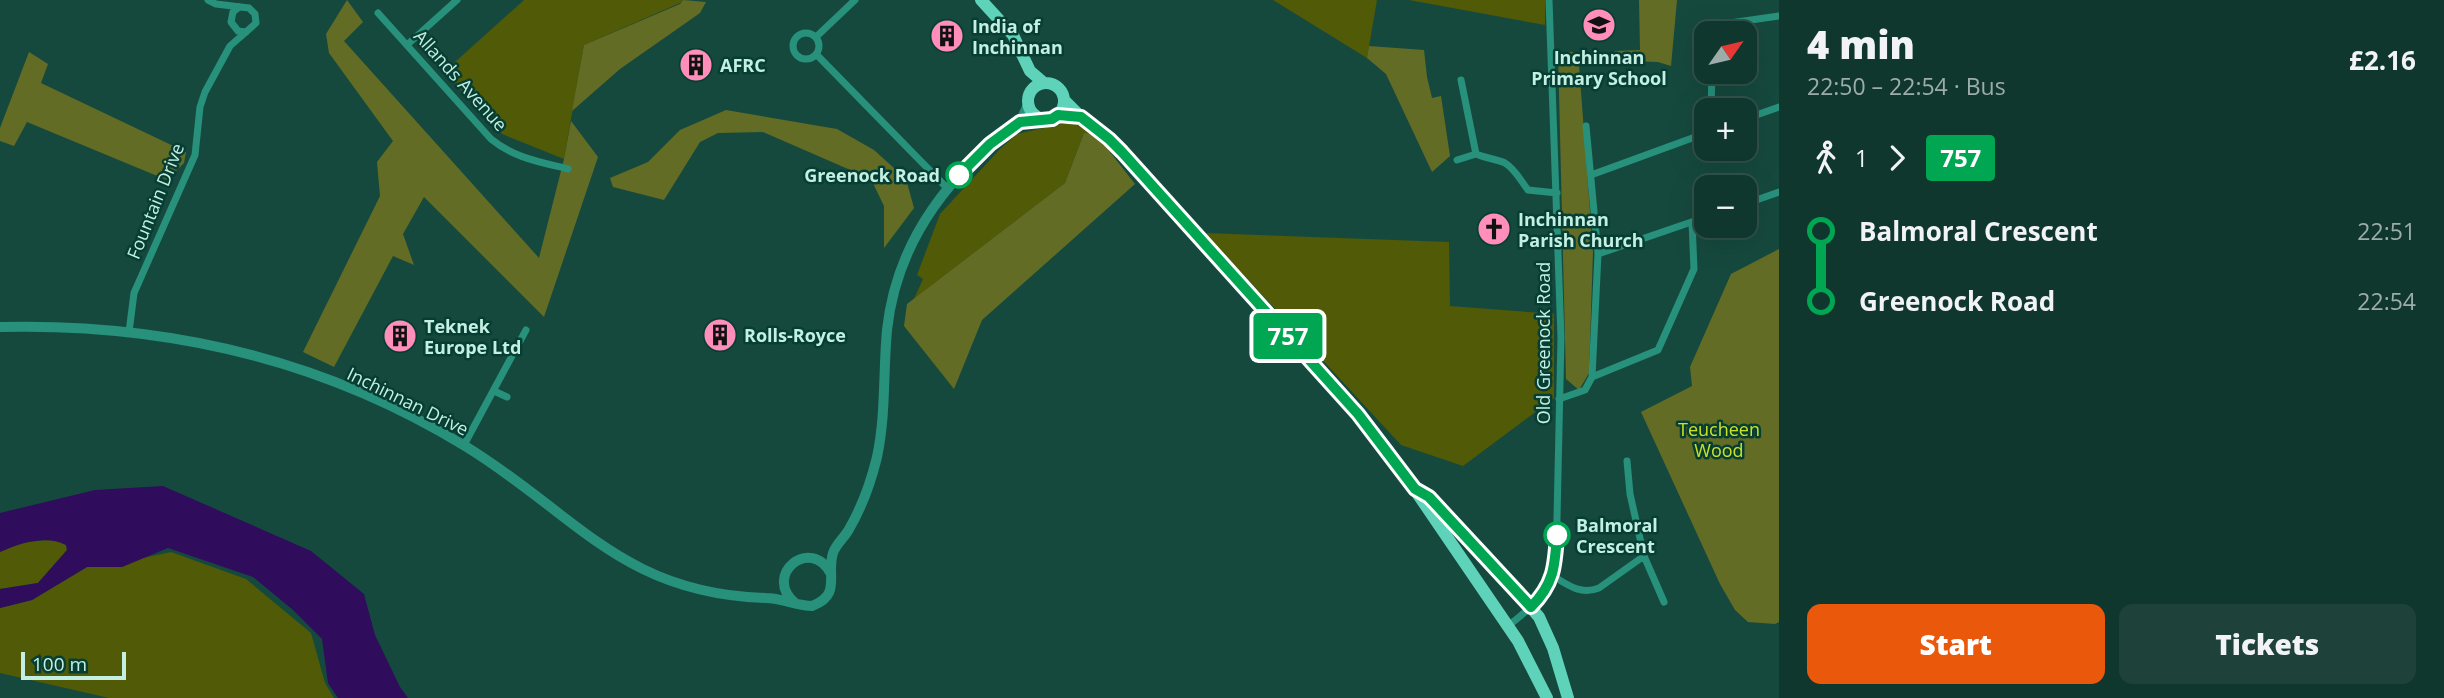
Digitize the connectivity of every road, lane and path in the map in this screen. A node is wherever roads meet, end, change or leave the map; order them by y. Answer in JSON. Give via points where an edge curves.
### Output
{"nodes":[{"id":1,"x":257,"y":0,"type":"edge"},
{"id":2,"x":457,"y":0,"type":"edge"},
{"id":3,"x":855,"y":0,"type":"edge"},
{"id":4,"x":981,"y":0,"type":"edge"},
{"id":5,"x":1549,"y":0,"type":"edge"},
{"id":6,"x":212,"y":2,"type":"edge"},
{"id":7,"x":242,"y":4,"type":"edge"},
{"id":8,"x":378,"y":13,"type":"dead end"},
{"id":9,"x":255,"y":14,"type":"junction"},
{"id":10,"x":1779,"y":16,"type":"edge"},
{"id":11,"x":1744,"y":21,"type":"edge"},
{"id":12,"x":231,"y":23,"type":"junction"},
{"id":13,"x":246,"y":32,"type":"junction"},
{"id":14,"x":816,"y":37,"type":"junction"},
{"id":15,"x":408,"y":44,"type":"junction"},
{"id":16,"x":230,"y":46,"type":"junction"},
{"id":17,"x":816,"y":54,"type":"junction"},
{"id":18,"x":1030,"y":71,"type":"junction"},
{"id":19,"x":1461,"y":80,"type":"dead end"},
{"id":20,"x":1045,"y":83,"type":"junction"},
{"id":21,"x":1029,"y":99,"type":"junction"},
{"id":22,"x":1064,"y":100,"type":"junction"},
{"id":23,"x":1779,"y":107,"type":"edge"},
{"id":24,"x":1058,"y":115,"type":"junction"},
{"id":25,"x":1757,"y":115,"type":"edge"},
{"id":26,"x":1081,"y":117,"type":"junction"},
{"id":27,"x":1041,"y":119,"type":"junction"},
{"id":28,"x":1020,"y":122,"type":"junction"},
{"id":29,"x":1586,"y":126,"type":"dead end"},
{"id":30,"x":1694,"y":137,"type":"edge"},
{"id":31,"x":1476,"y":155,"type":"junction"},
{"id":32,"x":1457,"y":160,"type":"dead end"},
{"id":33,"x":568,"y":169,"type":"dead end"},
{"id":34,"x":1591,"y":175,"type":"junction"},
{"id":35,"x":947,"y":188,"type":"junction"},
{"id":36,"x":1779,"y":192,"type":"edge"},
{"id":37,"x":1557,"y":193,"type":"junction"},
{"id":38,"x":1757,"y":200,"type":"edge"},
{"id":39,"x":1692,"y":222,"type":"joint"},
{"id":40,"x":1598,"y":254,"type":"junction"},
{"id":41,"x":0,"y":327,"type":"edge"},
{"id":42,"x":526,"y":330,"type":"dead end"},
{"id":43,"x":129,"y":332,"type":"junction"},
{"id":44,"x":1592,"y":377,"type":"junction"},
{"id":45,"x":494,"y":391,"type":"junction"},
{"id":46,"x":507,"y":397,"type":"dead end"},
{"id":47,"x":1559,"y":399,"type":"junction"},
{"id":48,"x":464,"y":445,"type":"junction"},
{"id":49,"x":1628,"y":461,"type":"dead end"},
{"id":50,"x":1415,"y":489,"type":"junction"},
{"id":51,"x":835,"y":547,"type":"junction"},
{"id":52,"x":1644,"y":556,"type":"junction"},
{"id":53,"x":814,"y":558,"type":"junction"},
{"id":54,"x":1489,"y":559,"type":"junction"},
{"id":55,"x":831,"y":574,"type":"junction"},
{"id":56,"x":1474,"y":575,"type":"junction"},
{"id":57,"x":1553,"y":576,"type":"junction"},
{"id":58,"x":783,"y":583,"type":"junction"},
{"id":59,"x":767,"y":598,"type":"junction"},
{"id":60,"x":1664,"y":602,"type":"dead end"},
{"id":61,"x":796,"y":603,"type":"junction"},
{"id":62,"x":1531,"y":607,"type":"junction"},
{"id":63,"x":1508,"y":626,"type":"junction"},
{"id":64,"x":1547,"y":698,"type":"edge"},
{"id":65,"x":1567,"y":698,"type":"edge"}],
"edges":[{"from":1,"to":9,"type":"street"},
{"from":2,"to":15,"type":"street"},
{"from":3,"to":14,"type":"street"},
{"from":4,"to":18,"type":"main road","via":[[1013,35]]},
{"from":5,"to":37,"type":"street","name":"Old Greenock Road"},
{"from":6,"to":7,"type":"street"},
{"from":6,"to":12,"type":"street"},
{"from":7,"to":9,"type":"street"},
{"from":7,"to":12,"type":"street","via":[[233,12]]},
{"from":8,"to":15,"type":"street","name":"Allands Avenue"},
{"from":9,"to":13,"type":"street","via":[[254,27]]},
{"from":10,"to":11,"type":"street"},
{"from":12,"to":13,"type":"street"},
{"from":12,"to":16,"type":"street","name":"Fountain Drive"},
{"from":13,"to":16,"type":"street","name":"Fountain Drive"},
{"from":14,"to":17,"type":"street"},
{"from":14,"to":17,"type":"street","via":[[800,33],[793,48],[804,59]]},
{"from":15,"to":33,"type":"street","name":"Allands Avenue","via":[[505,150]]},
{"from":16,"to":43,"type":"street","name":"Fountain Drive","via":[[200,107],[195,155],[134,293]]},
{"from":17,"to":35,"type":"street"},
{"from":18,"to":20,"type":"main road"},
{"from":18,"to":21,"type":"main road"},
{"from":19,"to":31,"type":"street"},
{"from":20,"to":21,"type":"main road","via":[[1037,85]]},
{"from":20,"to":22,"type":"main road","via":[[1058,87]]},
{"from":21,"to":27,"type":"main road","via":[[1032,114]]},
{"from":21,"to":28,"type":"street"},
{"from":22,"to":24,"type":"main road"},
{"from":22,"to":26,"type":"main road"},
{"from":23,"to":25,"type":"street"},
{"from":24,"to":26,"type":"main road"},
{"from":24,"to":27,"type":"main road"},
{"from":26,"to":50,"type":"main road","via":[[1109,139],[1349,403]]},
{"from":27,"to":28,"type":"street"},
{"from":28,"to":35,"type":"street","via":[[990,144]]},
{"from":29,"to":34,"type":"street"},
{"from":30,"to":34,"type":"street"},
{"from":31,"to":32,"type":"street"},
{"from":31,"to":37,"type":"street","via":[[1507,164],[1528,190]]},
{"from":34,"to":40,"type":"street"},
{"from":35,"to":51,"type":"street","via":[[915,237],[897,283],[887,330],[877,459],[848,531]]},
{"from":36,"to":38,"type":"street"},
{"from":37,"to":47,"type":"street","name":"Old Greenock Road"},
{"from":39,"to":40,"type":"street"},
{"from":39,"to":44,"type":"street","via":[[1694,269],[1658,351]]},
{"from":40,"to":44,"type":"street"},
{"from":41,"to":43,"type":"street","name":"Inchinnan Drive"},
{"from":42,"to":45,"type":"street"},
{"from":43,"to":48,"type":"street","name":"Inchinnan Drive","via":[[190,340],[291,366],[370,396]]},
{"from":44,"to":47,"type":"street","via":[[1585,390]]},
{"from":45,"to":46,"type":"street"},
{"from":45,"to":48,"type":"street"},
{"from":47,"to":57,"type":"street","name":"Old Greenock Road"},
{"from":48,"to":59,"type":"street","name":"Inchinnan Drive","via":[[587,537],[634,565],[701,591]]},
{"from":49,"to":52,"type":"street","via":[[1630,494]]},
{"from":50,"to":54,"type":"main road","via":[[1429,497]]},
{"from":50,"to":56,"type":"main road"},
{"from":51,"to":53,"type":"street"},
{"from":51,"to":55,"type":"street"},
{"from":52,"to":57,"type":"street","via":[[1591,591],[1573,589]]},
{"from":52,"to":60,"type":"street"},
{"from":53,"to":55,"type":"street"},
{"from":53,"to":58,"type":"street","via":[[791,564]]},
{"from":54,"to":56,"type":"main road"},
{"from":54,"to":62,"type":"main road"},
{"from":55,"to":61,"type":"street","via":[[827,598],[812,606]]},
{"from":56,"to":63,"type":"main road"},
{"from":57,"to":62,"type":"street","name":"Old Greenock Road"},
{"from":58,"to":59,"type":"street"},
{"from":58,"to":61,"type":"street"},
{"from":59,"to":61,"type":"street","name":"Inchinnan Drive"},
{"from":62,"to":63,"type":"street","name":"Old Greenock Road"},
{"from":62,"to":65,"type":"main road","via":[[1553,648]]},
{"from":63,"to":64,"type":"main road"}]}
